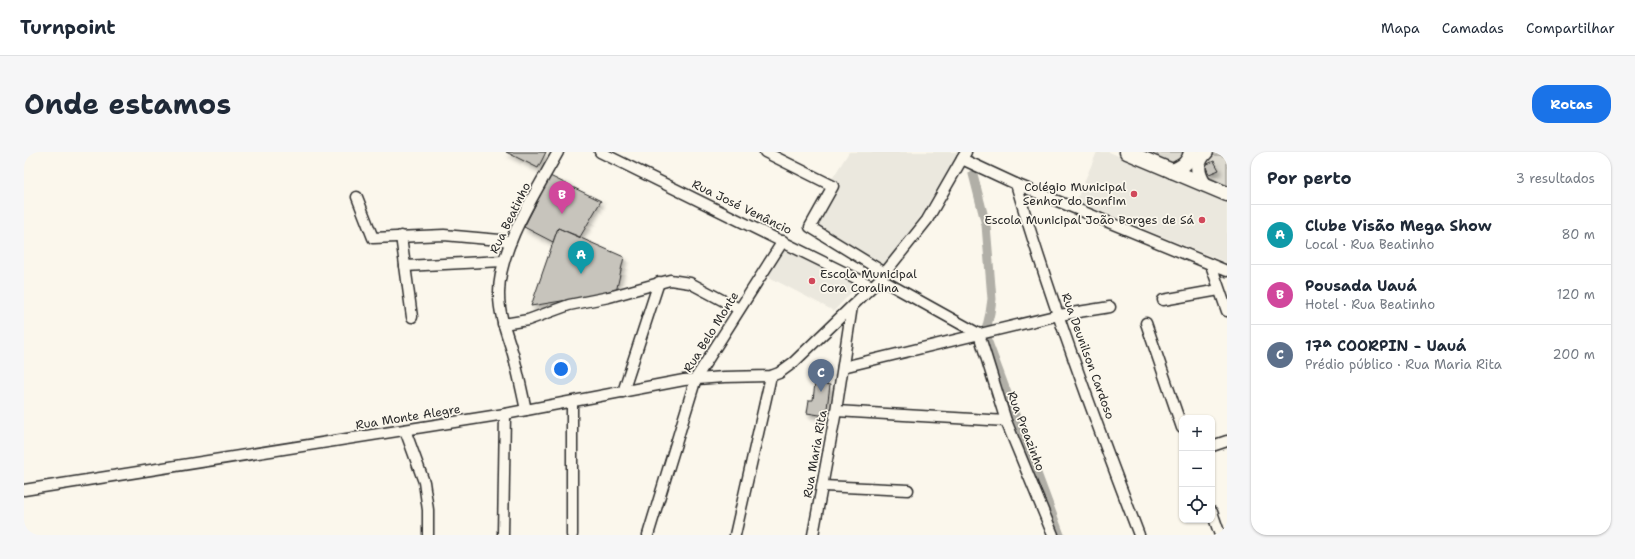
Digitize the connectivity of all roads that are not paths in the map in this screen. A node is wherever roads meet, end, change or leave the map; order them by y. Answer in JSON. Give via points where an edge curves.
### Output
{"nodes":[{"id":1,"x":558,"y":152,"type":"edge"},
{"id":2,"x":600,"y":152,"type":"edge"},
{"id":3,"x":765,"y":152,"type":"edge"},
{"id":4,"x":1127,"y":152,"type":"edge"},
{"id":5,"x":1150,"y":152,"type":"edge"},
{"id":6,"x":1191,"y":152,"type":"edge"},
{"id":7,"x":1206,"y":152,"type":"edge"},
{"id":8,"x":964,"y":156,"type":"edge"},
{"id":9,"x":1157,"y":165,"type":"junction"},
{"id":10,"x":1172,"y":171,"type":"junction"},
{"id":11,"x":1016,"y":184,"type":"junction"},
{"id":12,"x":1204,"y":184,"type":"junction"},
{"id":13,"x":1227,"y":194,"type":"edge"},
{"id":14,"x":356,"y":197,"type":"dead end"},
{"id":15,"x":402,"y":236,"type":"junction"},
{"id":16,"x":511,"y":241,"type":"junction"},
{"id":17,"x":783,"y":241,"type":"junction"},
{"id":18,"x":503,"y":261,"type":"junction"},
{"id":19,"x":1211,"y":265,"type":"junction"},
{"id":20,"x":405,"y":266,"type":"junction"},
{"id":21,"x":1227,"y":271,"type":"edge"},
{"id":22,"x":879,"y":279,"type":"junction"},
{"id":23,"x":660,"y":282,"type":"junction"},
{"id":24,"x":1219,"y":290,"type":"junction"},
{"id":25,"x":1163,"y":300,"type":"dead end"},
{"id":26,"x":852,"y":306,"type":"junction"},
{"id":27,"x":1110,"y":307,"type":"dead end"},
{"id":28,"x":740,"y":309,"type":"junction"},
{"id":29,"x":1227,"y":311,"type":"edge"},
{"id":30,"x":1059,"y":315,"type":"junction"},
{"id":31,"x":412,"y":317,"type":"dead end"},
{"id":32,"x":1146,"y":323,"type":"dead end"},
{"id":33,"x":503,"y":324,"type":"junction"},
{"id":34,"x":979,"y":334,"type":"junction"},
{"id":35,"x":843,"y":367,"type":"junction"},
{"id":36,"x":771,"y":376,"type":"junction"},
{"id":37,"x":696,"y":378,"type":"junction"},
{"id":38,"x":623,"y":392,"type":"junction"},
{"id":39,"x":572,"y":402,"type":"junction"},
{"id":40,"x":526,"y":410,"type":"junction"},
{"id":41,"x":836,"y":411,"type":"junction"},
{"id":42,"x":505,"y":414,"type":"junction"},
{"id":43,"x":1179,"y":419,"type":"edge"},
{"id":44,"x":1006,"y":421,"type":"junction"},
{"id":45,"x":405,"y":430,"type":"junction"},
{"id":46,"x":1227,"y":441,"type":"edge"},
{"id":47,"x":1215,"y":445,"type":"edge"},
{"id":48,"x":823,"y":486,"type":"junction"},
{"id":49,"x":24,"y":490,"type":"edge"},
{"id":50,"x":908,"y":490,"type":"dead end"},
{"id":51,"x":1215,"y":521,"type":"edge"},
{"id":52,"x":428,"y":535,"type":"edge"},
{"id":53,"x":503,"y":535,"type":"edge"},
{"id":54,"x":572,"y":535,"type":"edge"},
{"id":55,"x":648,"y":535,"type":"edge"},
{"id":56,"x":736,"y":535,"type":"edge"},
{"id":57,"x":813,"y":535,"type":"edge"},
{"id":58,"x":1053,"y":535,"type":"edge"},
{"id":59,"x":1138,"y":535,"type":"edge"},
{"id":60,"x":1220,"y":535,"type":"edge"}],
"edges":[{"from":1,"to":16,"type":"street","name":"Rua Beatinho"},
{"from":2,"to":17,"type":"street","name":"Rua José Venâncio"},
{"from":3,"to":22,"type":"street","via":[[833,186],[810,227]]},
{"from":4,"to":9,"type":"main road"},
{"from":5,"to":9,"type":"main road"},
{"from":6,"to":10,"type":"main road","via":[[1184,165]]},
{"from":7,"to":12,"type":"main road","via":[[1200,159],[1198,170]]},
{"from":8,"to":11,"type":"street"},
{"from":8,"to":22,"type":"street","via":[[927,220]]},
{"from":9,"to":10,"type":"main road"},
{"from":10,"to":12,"type":"main road"},
{"from":11,"to":19,"type":"street"},
{"from":11,"to":30,"type":"street","name":"Rua Deunilson Cardoso"},
{"from":12,"to":13,"type":"main road"},
{"from":14,"to":15,"type":"street","via":[[373,238]]},
{"from":15,"to":16,"type":"street","via":[[444,235]]},
{"from":15,"to":20,"type":"street"},
{"from":16,"to":18,"type":"street","name":"Rua Beatinho"},
{"from":17,"to":22,"type":"street","name":"Rua José Venâncio"},
{"from":17,"to":28,"type":"street","name":"Rua Belo Monte"},
{"from":18,"to":20,"type":"street"},
{"from":18,"to":33,"type":"street","name":"Rua Beatinho","via":[[499,294]]},
{"from":19,"to":21,"type":"street"},
{"from":19,"to":24,"type":"street"},
{"from":20,"to":31,"type":"street"},
{"from":22,"to":26,"type":"street"},
{"from":22,"to":34,"type":"street"},
{"from":23,"to":28,"type":"street","via":[[680,281],[697,286]]},
{"from":23,"to":33,"type":"street","via":[[569,305],[528,320]]},
{"from":23,"to":38,"type":"street"},
{"from":24,"to":25,"type":"street"},
{"from":24,"to":29,"type":"street"},
{"from":26,"to":35,"type":"street","name":"Rua Maria Rita"},
{"from":26,"to":36,"type":"street","via":[[794,362]]},
{"from":27,"to":30,"type":"street"},
{"from":28,"to":37,"type":"street","name":"Rua Belo Monte"},
{"from":30,"to":34,"type":"street"},
{"from":30,"to":59,"type":"street","name":"Rua Deunilson Cardoso"},
{"from":32,"to":43,"type":"street"},
{"from":33,"to":40,"type":"street","name":"Rua Beatinho"},
{"from":34,"to":35,"type":"street"},
{"from":34,"to":44,"type":"street","name":"Rua Preazinho"},
{"from":35,"to":41,"type":"street","name":"Rua Maria Rita"},
{"from":36,"to":37,"type":"street","name":"Rua Monte Alegre"},
{"from":36,"to":56,"type":"street"},
{"from":37,"to":38,"type":"street","name":"Rua Monte Alegre"},
{"from":37,"to":55,"type":"street","name":"Rua Belo Monte"},
{"from":38,"to":39,"type":"street","name":"Rua Monte Alegre"},
{"from":39,"to":40,"type":"street","name":"Rua Monte Alegre"},
{"from":39,"to":54,"type":"street"},
{"from":40,"to":42,"type":"street","name":"Rua Monte Alegre"},
{"from":41,"to":44,"type":"street"},
{"from":41,"to":48,"type":"street","name":"Rua Maria Rita"},
{"from":42,"to":45,"type":"street","name":"Rua Monte Alegre"},
{"from":42,"to":53,"type":"street"},
{"from":44,"to":58,"type":"street","name":"Rua Preazinho"},
{"from":45,"to":49,"type":"street","name":"Rua Monte Alegre"},
{"from":45,"to":52,"type":"street","via":[[424,482]]},
{"from":46,"to":47,"type":"street"},
{"from":48,"to":50,"type":"street"},
{"from":48,"to":57,"type":"street","name":"Rua Maria Rita"},
{"from":51,"to":60,"type":"street"}]}
